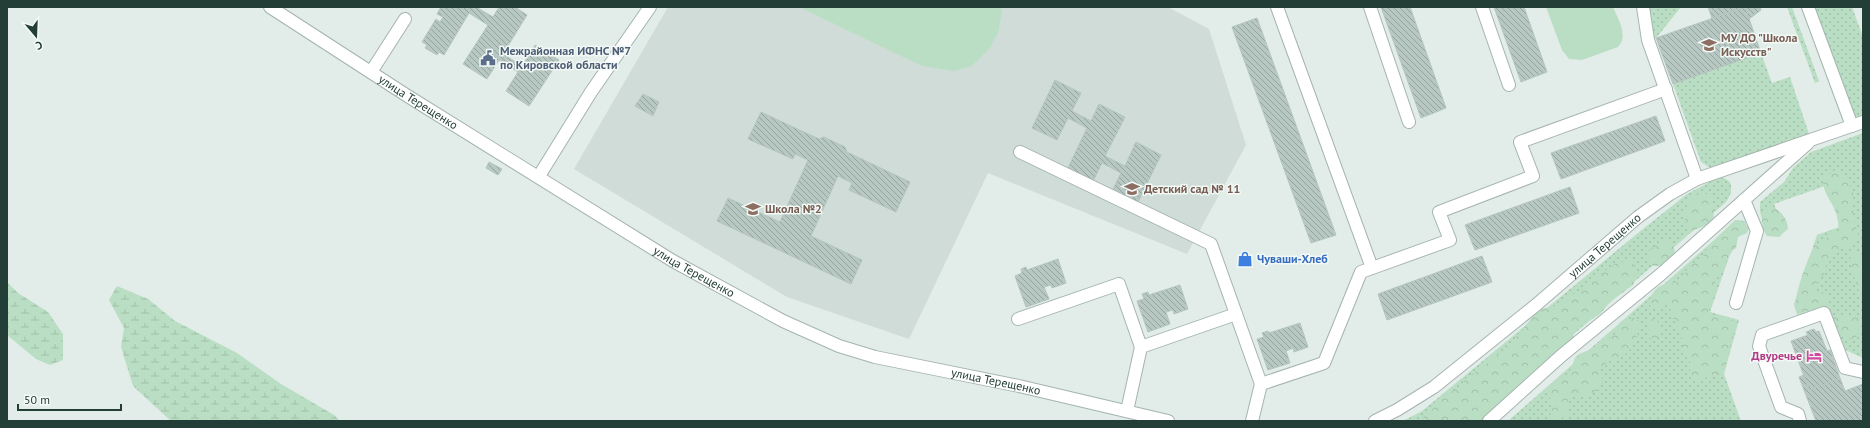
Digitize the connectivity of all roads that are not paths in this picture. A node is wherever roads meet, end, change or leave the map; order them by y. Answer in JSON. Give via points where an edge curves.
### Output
{"nodes":[{"id":1,"x":270,"y":7,"type":"edge"},
{"id":2,"x":650,"y":7,"type":"edge"},
{"id":3,"x":1277,"y":7,"type":"edge"},
{"id":4,"x":1370,"y":7,"type":"edge"},
{"id":5,"x":1482,"y":7,"type":"edge"},
{"id":6,"x":1643,"y":7,"type":"edge"},
{"id":7,"x":1808,"y":7,"type":"edge"},
{"id":8,"x":405,"y":19,"type":"dead end"},
{"id":9,"x":371,"y":72,"type":"junction"},
{"id":10,"x":1509,"y":85,"type":"dead end"},
{"id":11,"x":1666,"y":89,"type":"junction"},
{"id":12,"x":1409,"y":122,"type":"dead end"},
{"id":13,"x":1858,"y":124,"type":"edge"},
{"id":14,"x":1812,"y":140,"type":"junction"},
{"id":15,"x":1020,"y":152,"type":"dead end"},
{"id":16,"x":539,"y":176,"type":"junction"},
{"id":17,"x":1697,"y":179,"type":"junction"},
{"id":18,"x":1744,"y":200,"type":"junction"},
{"id":19,"x":1372,"y":268,"type":"junction"},
{"id":20,"x":1736,"y":304,"type":"dead end"},
{"id":21,"x":1236,"y":314,"type":"junction"},
{"id":22,"x":1018,"y":319,"type":"dead end"},
{"id":23,"x":1141,"y":346,"type":"junction"},
{"id":24,"x":1863,"y":372,"type":"edge"},
{"id":25,"x":1261,"y":384,"type":"junction"},
{"id":26,"x":1127,"y":411,"type":"junction"},
{"id":27,"x":1168,"y":421,"type":"edge"},
{"id":28,"x":1252,"y":421,"type":"edge"},
{"id":29,"x":1375,"y":421,"type":"edge"},
{"id":30,"x":1489,"y":421,"type":"edge"},
{"id":31,"x":1800,"y":421,"type":"edge"}],
"edges":[{"from":1,"to":9,"type":"street","name":"улица Терещенко"},
{"from":2,"to":16,"type":"street","via":[[591,92]]},
{"from":3,"to":19,"type":"street"},
{"from":4,"to":12,"type":"street"},
{"from":5,"to":10,"type":"street"},
{"from":6,"to":11,"type":"street","via":[[1648,40]]},
{"from":7,"to":13,"type":"street"},
{"from":8,"to":9,"type":"street"},
{"from":9,"to":16,"type":"street","name":"улица Терещенко"},
{"from":11,"to":17,"type":"street"},
{"from":11,"to":19,"type":"street","via":[[1520,142],[1533,176],[1439,212],[1450,240]]},
{"from":13,"to":14,"type":"street","name":"улица Терещенко"},
{"from":14,"to":17,"type":"street","name":"улица Терещенко"},
{"from":14,"to":18,"type":"street"},
{"from":15,"to":21,"type":"street","via":[[1212,244]]},
{"from":16,"to":26,"type":"street","name":"улица Терещенко","via":[[680,264],[776,318],[839,346],[876,357]]},
{"from":17,"to":29,"type":"street","name":"улица Терещенко","via":[[1670,194],[1638,217],[1536,305],[1434,387]]},
{"from":18,"to":20,"type":"street","via":[[1757,231]]},
{"from":18,"to":30,"type":"street"},
{"from":19,"to":25,"type":"street","via":[[1361,272],[1324,363]]},
{"from":21,"to":23,"type":"street"},
{"from":21,"to":25,"type":"street"},
{"from":22,"to":23,"type":"street","via":[[1119,284]]},
{"from":23,"to":26,"type":"street"},
{"from":24,"to":31,"type":"street","via":[[1845,368],[1824,313],[1762,335],[1759,346],[1781,407],[1798,414]]},
{"from":25,"to":28,"type":"street"},
{"from":26,"to":27,"type":"street","name":"улица Терещенко"}]}
